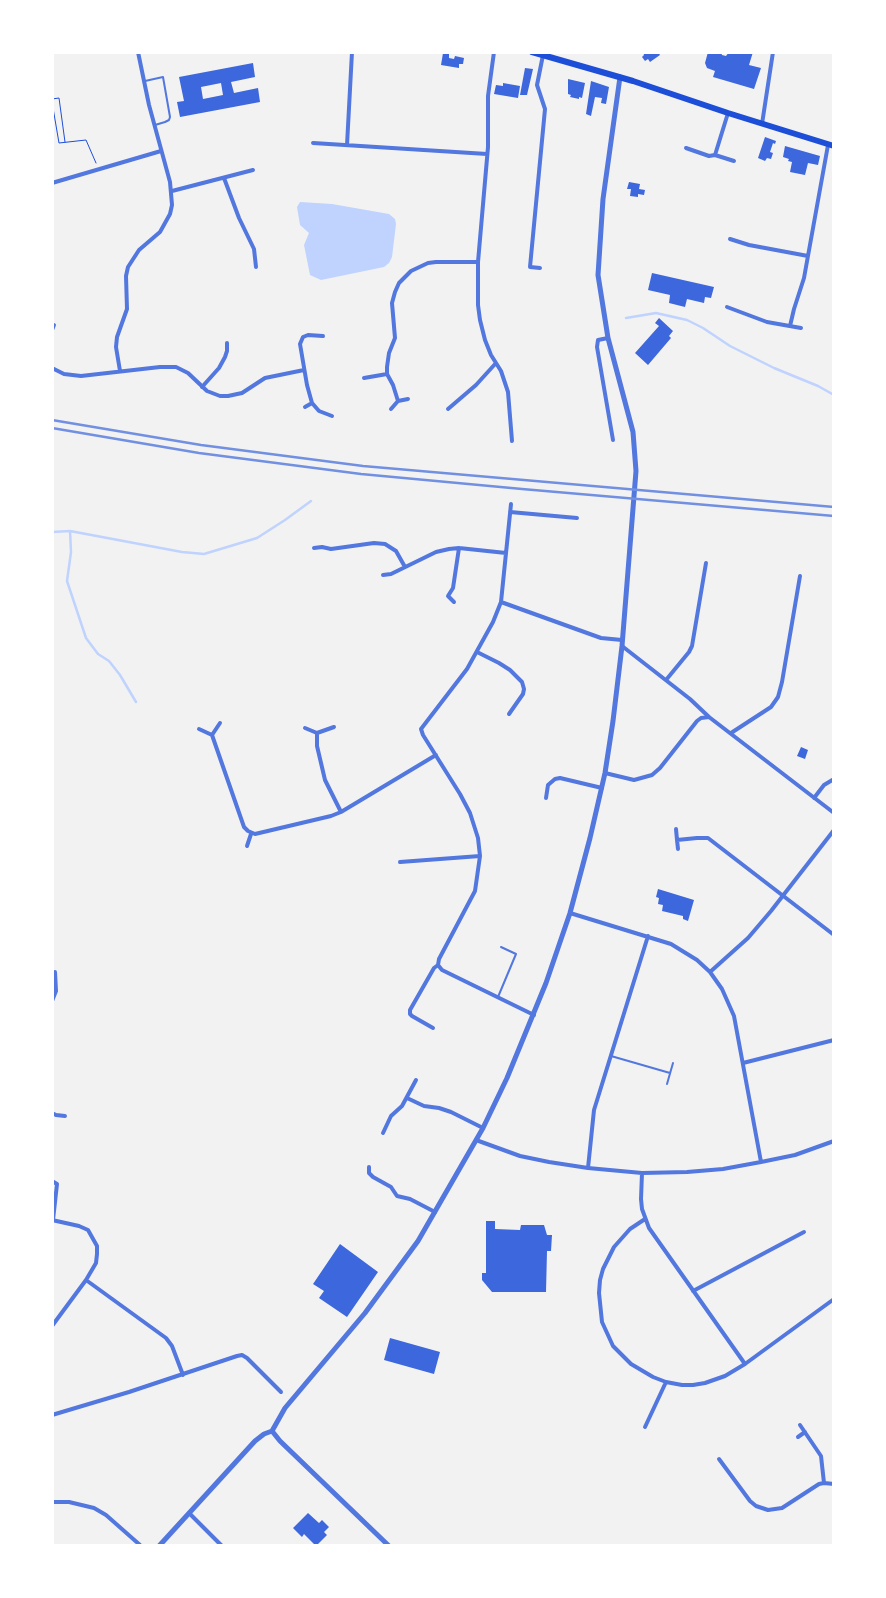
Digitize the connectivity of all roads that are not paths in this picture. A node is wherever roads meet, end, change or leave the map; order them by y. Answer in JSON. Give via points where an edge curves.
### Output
{"nodes":[{"id":1,"x":138,"y":52,"type":"edge"},
{"id":2,"x":352,"y":52,"type":"edge"},
{"id":3,"x":494,"y":52,"type":"edge"},
{"id":4,"x":532,"y":52,"type":"edge"},
{"id":5,"x":774,"y":52,"type":"edge"},
{"id":6,"x":543,"y":55,"type":"junction"},
{"id":7,"x":620,"y":77,"type":"junction"},
{"id":8,"x":144,"y":81,"type":"junction"},
{"id":9,"x":728,"y":113,"type":"junction"},
{"id":10,"x":762,"y":124,"type":"junction"},
{"id":11,"x":155,"y":125,"type":"junction"},
{"id":12,"x":313,"y":143,"type":"dead end"},
{"id":13,"x":347,"y":145,"type":"junction"},
{"id":14,"x":831,"y":145,"type":"edge"},
{"id":15,"x":686,"y":148,"type":"dead end"},
{"id":16,"x":161,"y":151,"type":"junction"},
{"id":17,"x":487,"y":154,"type":"junction"},
{"id":18,"x":715,"y":155,"type":"junction"},
{"id":19,"x":734,"y":161,"type":"dead end"},
{"id":20,"x":253,"y":170,"type":"dead end"},
{"id":21,"x":224,"y":178,"type":"junction"},
{"id":22,"x":52,"y":183,"type":"edge"},
{"id":23,"x":172,"y":191,"type":"junction"},
{"id":24,"x":730,"y":239,"type":"dead end"},
{"id":25,"x":808,"y":256,"type":"junction"},
{"id":26,"x":478,"y":262,"type":"junction"},
{"id":27,"x":256,"y":267,"type":"dead end"},
{"id":28,"x":540,"y":268,"type":"dead end"},
{"id":29,"x":727,"y":307,"type":"dead end"},
{"id":30,"x":790,"y":326,"type":"junction"},
{"id":31,"x":801,"y":328,"type":"dead end"},
{"id":32,"x":323,"y":336,"type":"dead end"},
{"id":33,"x":608,"y":338,"type":"junction"},
{"id":34,"x":227,"y":342,"type":"dead end"},
{"id":35,"x":496,"y":363,"type":"junction"},
{"id":36,"x":52,"y":368,"type":"edge"},
{"id":37,"x":304,"y":370,"type":"junction"},
{"id":38,"x":120,"y":371,"type":"junction"},
{"id":39,"x":387,"y":374,"type":"junction"},
{"id":40,"x":364,"y":378,"type":"dead end"},
{"id":41,"x":202,"y":388,"type":"junction"},
{"id":42,"x":408,"y":399,"type":"dead end"},
{"id":43,"x":398,"y":401,"type":"junction"},
{"id":44,"x":312,"y":403,"type":"junction"},
{"id":45,"x":305,"y":407,"type":"dead end"},
{"id":46,"x":391,"y":409,"type":"dead end"},
{"id":47,"x":448,"y":409,"type":"dead end"},
{"id":48,"x":332,"y":416,"type":"dead end"},
{"id":49,"x":613,"y":440,"type":"dead end"},
{"id":50,"x":512,"y":441,"type":"dead end"},
{"id":51,"x":511,"y":504,"type":"dead end"},
{"id":52,"x":510,"y":512,"type":"junction"},
{"id":53,"x":577,"y":518,"type":"dead end"},
{"id":54,"x":314,"y":548,"type":"dead end"},
{"id":55,"x":459,"y":548,"type":"junction"},
{"id":56,"x":506,"y":553,"type":"junction"},
{"id":57,"x":706,"y":564,"type":"dead end"},
{"id":58,"x":405,"y":567,"type":"junction"},
{"id":59,"x":391,"y":574,"type":"junction"},
{"id":60,"x":383,"y":575,"type":"dead end"},
{"id":61,"x":800,"y":576,"type":"dead end"},
{"id":62,"x":393,"y":580,"type":"dead end"},
{"id":63,"x":454,"y":602,"type":"dead end"},
{"id":64,"x":501,"y":602,"type":"junction"},
{"id":65,"x":622,"y":643,"type":"junction"},
{"id":66,"x":477,"y":652,"type":"junction"},
{"id":67,"x":666,"y":680,"type":"junction"},
{"id":68,"x":509,"y":714,"type":"dead end"},
{"id":69,"x":709,"y":717,"type":"junction"},
{"id":70,"x":220,"y":724,"type":"dead end"},
{"id":71,"x":334,"y":727,"type":"dead end"},
{"id":72,"x":305,"y":728,"type":"dead end"},
{"id":73,"x":199,"y":729,"type":"dead end"},
{"id":74,"x":317,"y":733,"type":"junction"},
{"id":75,"x":731,"y":733,"type":"junction"},
{"id":76,"x":212,"y":735,"type":"junction"},
{"id":77,"x":436,"y":755,"type":"junction"},
{"id":78,"x":605,"y":773,"type":"junction"},
{"id":79,"x":834,"y":779,"type":"edge"},
{"id":80,"x":602,"y":788,"type":"junction"},
{"id":81,"x":546,"y":798,"type":"dead end"},
{"id":82,"x":814,"y":798,"type":"junction"},
{"id":83,"x":341,"y":812,"type":"junction"},
{"id":84,"x":834,"y":813,"type":"edge"},
{"id":85,"x":676,"y":829,"type":"dead end"},
{"id":86,"x":834,"y":830,"type":"edge"},
{"id":87,"x":251,"y":834,"type":"junction"},
{"id":88,"x":677,"y":840,"type":"junction"},
{"id":89,"x":247,"y":846,"type":"dead end"},
{"id":90,"x":678,"y":849,"type":"dead end"},
{"id":91,"x":480,"y":856,"type":"junction"},
{"id":92,"x":400,"y":862,"type":"dead end"},
{"id":93,"x":783,"y":896,"type":"junction"},
{"id":94,"x":570,"y":913,"type":"junction"},
{"id":95,"x":834,"y":935,"type":"edge"},
{"id":96,"x":648,"y":936,"type":"junction"},
{"id":97,"x":501,"y":947,"type":"dead end"},
{"id":98,"x":438,"y":965,"type":"junction"},
{"id":99,"x":55,"y":972,"type":"dead end"},
{"id":100,"x":710,"y":972,"type":"junction"},
{"id":101,"x":498,"y":997,"type":"junction"},
{"id":102,"x":52,"y":1001,"type":"edge"},
{"id":103,"x":52,"y":1011,"type":"edge"},
{"id":104,"x":534,"y":1014,"type":"junction"},
{"id":105,"x":52,"y":1016,"type":"edge"},
{"id":106,"x":433,"y":1028,"type":"dead end"},
{"id":107,"x":834,"y":1040,"type":"edge"},
{"id":108,"x":611,"y":1056,"type":"junction"},
{"id":109,"x":674,"y":1063,"type":"dead end"},
{"id":110,"x":743,"y":1063,"type":"junction"},
{"id":111,"x":670,"y":1073,"type":"junction"},
{"id":112,"x":416,"y":1080,"type":"dead end"},
{"id":113,"x":667,"y":1084,"type":"dead end"},
{"id":114,"x":407,"y":1098,"type":"junction"},
{"id":115,"x":52,"y":1113,"type":"edge"},
{"id":116,"x":65,"y":1116,"type":"dead end"},
{"id":117,"x":483,"y":1128,"type":"junction"},
{"id":118,"x":383,"y":1132,"type":"dead end"},
{"id":119,"x":476,"y":1140,"type":"junction"},
{"id":120,"x":834,"y":1141,"type":"edge"},
{"id":121,"x":761,"y":1162,"type":"junction"},
{"id":122,"x":369,"y":1167,"type":"dead end"},
{"id":123,"x":588,"y":1168,"type":"junction"},
{"id":124,"x":642,"y":1172,"type":"junction"},
{"id":125,"x":52,"y":1181,"type":"edge"},
{"id":126,"x":435,"y":1212,"type":"junction"},
{"id":127,"x":645,"y":1219,"type":"junction"},
{"id":128,"x":53,"y":1220,"type":"edge"},
{"id":129,"x":804,"y":1232,"type":"dead end"},
{"id":130,"x":86,"y":1280,"type":"junction"},
{"id":131,"x":693,"y":1291,"type":"junction"},
{"id":132,"x":834,"y":1299,"type":"edge"},
{"id":133,"x":52,"y":1326,"type":"edge"},
{"id":134,"x":745,"y":1364,"type":"junction"},
{"id":135,"x":183,"y":1375,"type":"junction"},
{"id":136,"x":666,"y":1382,"type":"junction"},
{"id":137,"x":281,"y":1384,"type":"dead end"},
{"id":138,"x":277,"y":1388,"type":"junction"},
{"id":139,"x":281,"y":1392,"type":"dead end"},
{"id":140,"x":52,"y":1415,"type":"edge"},
{"id":141,"x":800,"y":1425,"type":"dead end"},
{"id":142,"x":645,"y":1427,"type":"dead end"},
{"id":143,"x":272,"y":1431,"type":"junction"},
{"id":144,"x":805,"y":1432,"type":"junction"},
{"id":145,"x":798,"y":1437,"type":"dead end"},
{"id":146,"x":718,"y":1459,"type":"dead end"},
{"id":147,"x":824,"y":1483,"type":"junction"},
{"id":148,"x":834,"y":1484,"type":"edge"},
{"id":149,"x":52,"y":1502,"type":"edge"},
{"id":150,"x":189,"y":1513,"type":"junction"},
{"id":151,"x":140,"y":1545,"type":"edge"},
{"id":152,"x":159,"y":1546,"type":"edge"},
{"id":153,"x":222,"y":1546,"type":"edge"},
{"id":154,"x":389,"y":1546,"type":"edge"}],
"edges":[{"from":1,"to":8,"type":"street"},
{"from":2,"to":13,"type":"street"},
{"from":3,"to":17,"type":"street","via":[[488,96]]},
{"from":4,"to":6,"type":"main road"},
{"from":5,"to":10,"type":"street"},
{"from":6,"to":7,"type":"main road"},
{"from":6,"to":28,"type":"street","via":[[538,85],[546,109],[530,267]]},
{"from":7,"to":9,"type":"main road"},
{"from":7,"to":33,"type":"street","via":[[599,244],[598,276]]},
{"from":8,"to":11,"type":"street"},
{"from":8,"to":11,"type":"lane","via":[[163,77],[170,117]]},
{"from":9,"to":10,"type":"main road"},
{"from":9,"to":18,"type":"street"},
{"from":10,"to":14,"type":"main road"},
{"from":11,"to":16,"type":"street"},
{"from":12,"to":13,"type":"street"},
{"from":13,"to":17,"type":"street"},
{"from":14,"to":25,"type":"street"},
{"from":15,"to":18,"type":"street"},
{"from":16,"to":22,"type":"street"},
{"from":16,"to":23,"type":"street"},
{"from":17,"to":26,"type":"street"},
{"from":18,"to":19,"type":"street"},
{"from":20,"to":21,"type":"street"},
{"from":21,"to":23,"type":"street"},
{"from":21,"to":27,"type":"street","via":[[254,249]]},
{"from":23,"to":38,"type":"street","via":[[172,205],[164,225],[154,239],[139,250],[128,267],[127,309],[116,347]]},
{"from":24,"to":25,"type":"street"},
{"from":25,"to":30,"type":"street"},
{"from":26,"to":35,"type":"street","via":[[480,320]]},
{"from":26,"to":39,"type":"street","via":[[428,263],[404,276],[392,302],[395,338]]},
{"from":29,"to":30,"type":"street","via":[[767,322]]},
{"from":30,"to":31,"type":"street"},
{"from":32,"to":37,"type":"street","via":[[308,335],[300,341]]},
{"from":33,"to":49,"type":"street","via":[[598,340],[597,347]]},
{"from":33,"to":65,"type":"street","via":[[634,432],[636,471]]},
{"from":34,"to":41,"type":"street","via":[[225,357]]},
{"from":35,"to":47,"type":"street"},
{"from":35,"to":50,"type":"street","via":[[508,392]]},
{"from":36,"to":38,"type":"street","via":[[64,374],[81,376]]},
{"from":37,"to":41,"type":"street","via":[[265,378],[236,396],[220,396]]},
{"from":37,"to":44,"type":"street"},
{"from":38,"to":41,"type":"street","via":[[176,367],[188,373]]},
{"from":39,"to":40,"type":"street"},
{"from":39,"to":43,"type":"street"},
{"from":42,"to":43,"type":"street"},
{"from":43,"to":46,"type":"street"},
{"from":44,"to":45,"type":"street"},
{"from":44,"to":48,"type":"street","via":[[319,411]]},
{"from":51,"to":52,"type":"street"},
{"from":52,"to":53,"type":"street"},
{"from":52,"to":56,"type":"street"},
{"from":54,"to":58,"type":"street","via":[[385,544],[396,551]]},
{"from":55,"to":56,"type":"street"},
{"from":55,"to":58,"type":"street","via":[[436,552]]},
{"from":55,"to":63,"type":"street","via":[[453,588],[448,596]]},
{"from":56,"to":64,"type":"street"},
{"from":57,"to":67,"type":"street","via":[[692,646]]},
{"from":58,"to":59,"type":"street"},
{"from":59,"to":60,"type":"street"},
{"from":59,"to":62,"type":"street"},
{"from":61,"to":75,"type":"street","via":[[778,697],[771,707]]},
{"from":64,"to":65,"type":"street"},
{"from":64,"to":66,"type":"street"},
{"from":65,"to":67,"type":"street"},
{"from":65,"to":78,"type":"street"},
{"from":66,"to":68,"type":"street","via":[[510,670],[522,682],[523,694]]},
{"from":66,"to":77,"type":"street","via":[[421,729]]},
{"from":67,"to":69,"type":"street"},
{"from":69,"to":75,"type":"street"},
{"from":69,"to":78,"type":"street","via":[[697,721],[652,775],[634,780]]},
{"from":70,"to":76,"type":"street"},
{"from":71,"to":74,"type":"street"},
{"from":72,"to":74,"type":"street"},
{"from":73,"to":76,"type":"street"},
{"from":74,"to":83,"type":"street","via":[[325,780]]},
{"from":75,"to":82,"type":"street"},
{"from":76,"to":87,"type":"street","via":[[244,826]]},
{"from":77,"to":83,"type":"street"},
{"from":77,"to":91,"type":"street","via":[[470,813]]},
{"from":78,"to":80,"type":"street"},
{"from":79,"to":82,"type":"street","via":[[824,784]]},
{"from":80,"to":81,"type":"street","via":[[560,778],[548,785]]},
{"from":80,"to":94,"type":"street"},
{"from":82,"to":84,"type":"street"},
{"from":83,"to":87,"type":"street"},
{"from":85,"to":88,"type":"street"},
{"from":86,"to":93,"type":"street"},
{"from":87,"to":89,"type":"street"},
{"from":88,"to":90,"type":"street"},
{"from":88,"to":93,"type":"street","via":[[708,838]]},
{"from":91,"to":92,"type":"street"},
{"from":91,"to":98,"type":"street","via":[[475,891]]},
{"from":93,"to":95,"type":"street"},
{"from":93,"to":100,"type":"street","via":[[748,938]]},
{"from":94,"to":96,"type":"street"},
{"from":94,"to":104,"type":"street"},
{"from":96,"to":100,"type":"street","via":[[671,944]]},
{"from":96,"to":108,"type":"street"},
{"from":97,"to":101,"type":"lane","via":[[516,954]]},
{"from":98,"to":101,"type":"street","via":[[442,970]]},
{"from":98,"to":106,"type":"street","via":[[410,1010],[412,1016]]},
{"from":99,"to":102,"type":"street","via":[[56,991]]},
{"from":100,"to":110,"type":"street","via":[[734,1016]]},
{"from":101,"to":104,"type":"street"},
{"from":103,"to":105,"type":"street"},
{"from":104,"to":117,"type":"street"},
{"from":107,"to":110,"type":"street"},
{"from":108,"to":111,"type":"lane"},
{"from":108,"to":123,"type":"street","via":[[594,1110]]},
{"from":109,"to":111,"type":"lane"},
{"from":110,"to":121,"type":"street"},
{"from":111,"to":113,"type":"lane"},
{"from":112,"to":114,"type":"street"},
{"from":114,"to":117,"type":"street","via":[[424,1106],[452,1112]]},
{"from":114,"to":118,"type":"street","via":[[391,1116]]},
{"from":115,"to":116,"type":"street"},
{"from":117,"to":119,"type":"street"},
{"from":119,"to":123,"type":"street","via":[[520,1156]]},
{"from":119,"to":126,"type":"street"},
{"from":120,"to":121,"type":"street","via":[[795,1155]]},
{"from":121,"to":124,"type":"street","via":[[723,1169]]},
{"from":122,"to":126,"type":"street","via":[[373,1178],[392,1188],[398,1196]]},
{"from":123,"to":124,"type":"street"},
{"from":124,"to":127,"type":"street","via":[[641,1199]]},
{"from":125,"to":128,"type":"street","via":[[57,1184]]},
{"from":126,"to":143,"type":"street","via":[[365,1314],[285,1408]]},
{"from":127,"to":131,"type":"street"},
{"from":127,"to":136,"type":"street","via":[[620,1238],[608,1257],[600,1280],[599,1306],[613,1346],[641,1371]]},
{"from":128,"to":130,"type":"street","via":[[79,1226],[93,1237],[97,1246],[96,1263]]},
{"from":129,"to":131,"type":"street"},
{"from":130,"to":133,"type":"street"},
{"from":130,"to":135,"type":"street","via":[[166,1338]]},
{"from":131,"to":134,"type":"street"},
{"from":132,"to":134,"type":"street"},
{"from":134,"to":136,"type":"street","via":[[706,1383]]},
{"from":135,"to":138,"type":"street","via":[[242,1355]]},
{"from":135,"to":140,"type":"street"},
{"from":136,"to":142,"type":"street"},
{"from":137,"to":138,"type":"street"},
{"from":138,"to":139,"type":"street"},
{"from":141,"to":144,"type":"street"},
{"from":143,"to":150,"type":"street","via":[[255,1441]]},
{"from":143,"to":154,"type":"street"},
{"from":144,"to":145,"type":"street"},
{"from":144,"to":147,"type":"street","via":[[821,1456]]},
{"from":146,"to":147,"type":"street","via":[[750,1501],[768,1510],[782,1508]]},
{"from":147,"to":148,"type":"street"},
{"from":149,"to":151,"type":"street","via":[[70,1502],[94,1508]]},
{"from":150,"to":152,"type":"street"},
{"from":150,"to":153,"type":"street"}]}
